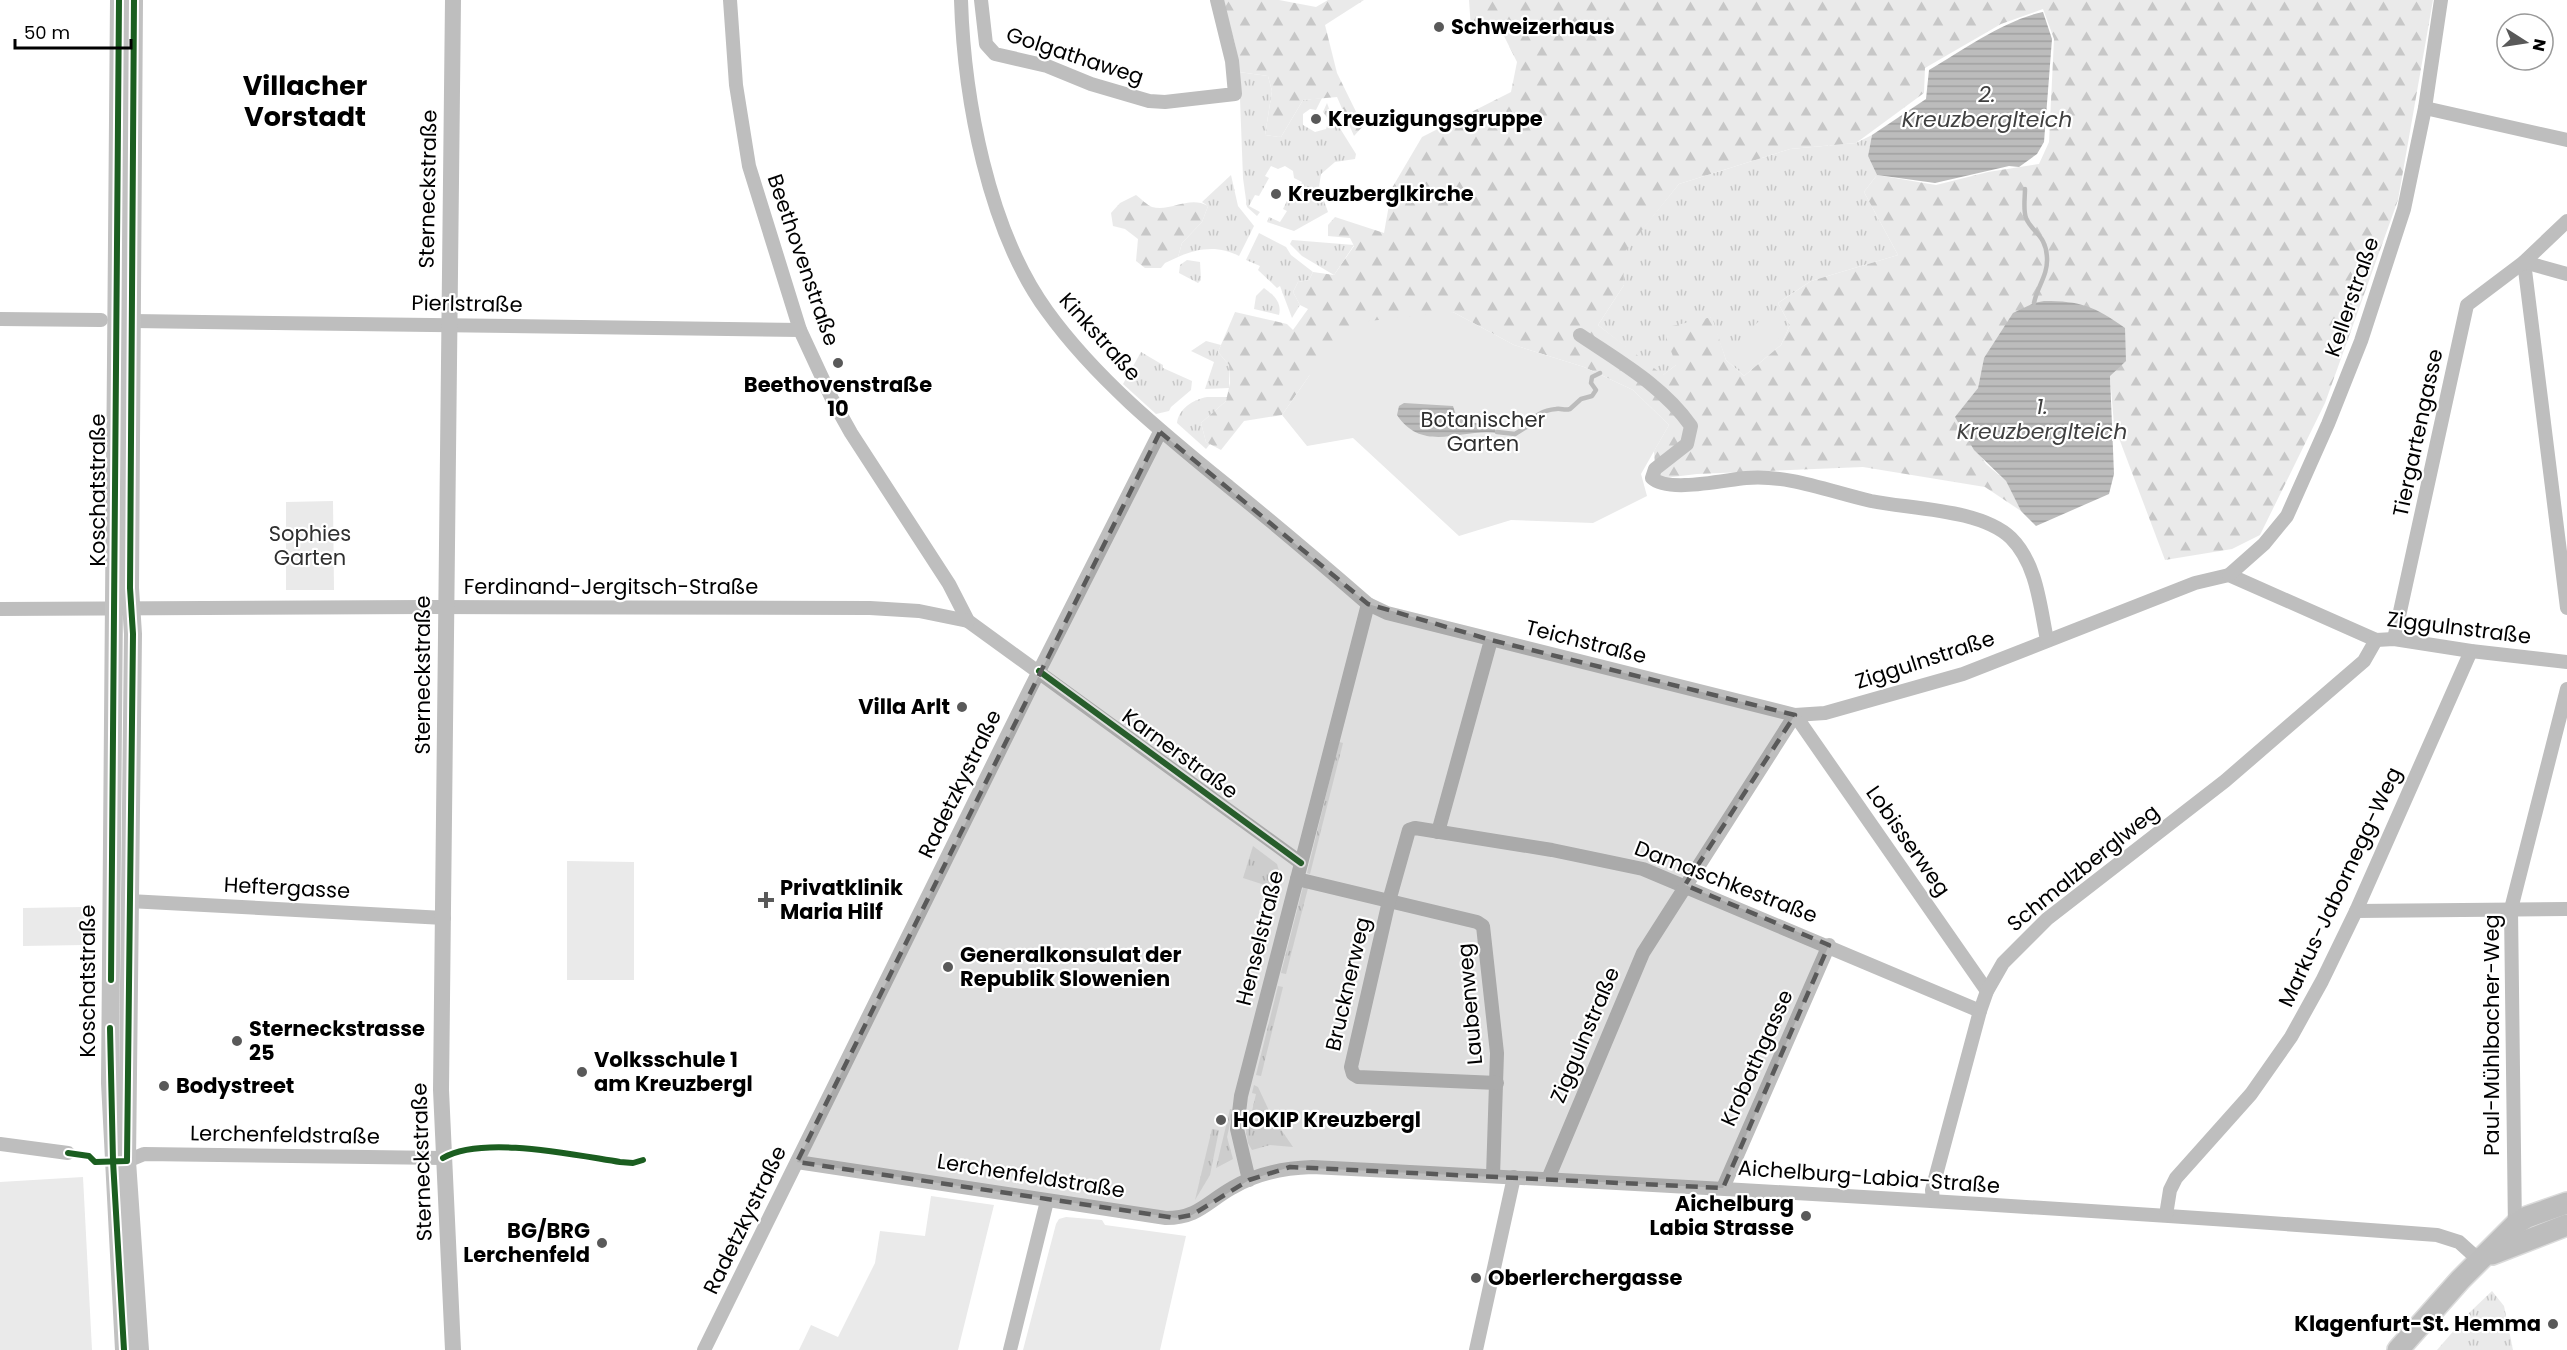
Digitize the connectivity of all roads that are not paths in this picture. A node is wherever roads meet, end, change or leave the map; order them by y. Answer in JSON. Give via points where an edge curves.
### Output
{"nodes":[{"id":1,"x":119,"y":0,"type":"edge"},
{"id":2,"x":135,"y":0,"type":"edge"},
{"id":3,"x":453,"y":0,"type":"edge"},
{"id":4,"x":730,"y":0,"type":"edge"},
{"id":5,"x":961,"y":0,"type":"edge"},
{"id":6,"x":981,"y":0,"type":"edge"},
{"id":7,"x":1217,"y":0,"type":"edge"},
{"id":8,"x":2441,"y":0,"type":"edge"},
{"id":9,"x":2425,"y":108,"type":"junction"},
{"id":10,"x":2567,"y":140,"type":"edge"},
{"id":11,"x":2567,"y":221,"type":"edge"},
{"id":12,"x":2524,"y":261,"type":"junction"},
{"id":13,"x":2567,"y":274,"type":"edge"},
{"id":14,"x":0,"y":319,"type":"edge"},
{"id":15,"x":101,"y":320,"type":"dead end"},
{"id":16,"x":133,"y":321,"type":"junction"},
{"id":17,"x":449,"y":325,"type":"junction"},
{"id":18,"x":800,"y":330,"type":"junction"},
{"id":19,"x":1580,"y":335,"type":"dead end"},
{"id":20,"x":1160,"y":432,"type":"junction"},
{"id":21,"x":2229,"y":575,"type":"junction"},
{"id":22,"x":1368,"y":604,"type":"junction"},
{"id":23,"x":445,"y":607,"type":"junction"},
{"id":24,"x":122,"y":608,"type":"junction"},
{"id":25,"x":0,"y":609,"type":"edge"},
{"id":26,"x":2567,"y":609,"type":"edge"},
{"id":27,"x":968,"y":621,"type":"junction"},
{"id":28,"x":2394,"y":639,"type":"junction"},
{"id":29,"x":1491,"y":640,"type":"junction"},
{"id":30,"x":2047,"y":640,"type":"junction"},
{"id":31,"x":2376,"y":640,"type":"junction"},
{"id":32,"x":2471,"y":651,"type":"junction"},
{"id":33,"x":2567,"y":662,"type":"edge"},
{"id":34,"x":1039,"y":671,"type":"junction"},
{"id":35,"x":2567,"y":689,"type":"edge"},
{"id":36,"x":1796,"y":715,"type":"junction"},
{"id":37,"x":1438,"y":832,"type":"junction"},
{"id":38,"x":1301,"y":863,"type":"junction"},
{"id":39,"x":1297,"y":879,"type":"junction"},
{"id":40,"x":1685,"y":885,"type":"junction"},
{"id":41,"x":129,"y":901,"type":"junction"},
{"id":42,"x":1389,"y":902,"type":"junction"},
{"id":43,"x":2511,"y":909,"type":"junction"},
{"id":44,"x":2567,"y":909,"type":"edge"},
{"id":45,"x":2356,"y":910,"type":"junction"},
{"id":46,"x":444,"y":918,"type":"junction"},
{"id":47,"x":1829,"y":945,"type":"junction"},
{"id":48,"x":1987,"y":991,"type":"junction"},
{"id":49,"x":1980,"y":1011,"type":"junction"},
{"id":50,"x":119,"y":1028,"type":"junction"},
{"id":51,"x":1497,"y":1083,"type":"junction"},
{"id":52,"x":0,"y":1144,"type":"edge"},
{"id":53,"x":68,"y":1153,"type":"dead end"},
{"id":54,"x":136,"y":1157,"type":"junction"},
{"id":55,"x":443,"y":1158,"type":"junction"},
{"id":56,"x":797,"y":1162,"type":"junction"},
{"id":57,"x":1493,"y":1176,"type":"junction"},
{"id":58,"x":1514,"y":1177,"type":"junction"},
{"id":59,"x":1548,"y":1179,"type":"junction"},
{"id":60,"x":1249,"y":1180,"type":"junction"},
{"id":61,"x":1723,"y":1188,"type":"junction"},
{"id":62,"x":1047,"y":1202,"type":"junction"},
{"id":63,"x":1933,"y":1202,"type":"junction"},
{"id":64,"x":2567,"y":1203,"type":"edge"},
{"id":65,"x":2166,"y":1215,"type":"junction"},
{"id":66,"x":2567,"y":1225,"type":"edge"},
{"id":67,"x":2514,"y":1234,"type":"junction"},
{"id":68,"x":2479,"y":1260,"type":"junction"},
{"id":69,"x":124,"y":1350,"type":"edge"},
{"id":70,"x":140,"y":1350,"type":"edge"},
{"id":71,"x":453,"y":1350,"type":"edge"},
{"id":72,"x":705,"y":1350,"type":"edge"},
{"id":73,"x":1010,"y":1350,"type":"edge"},
{"id":74,"x":1476,"y":1350,"type":"edge"},
{"id":75,"x":2398,"y":1350,"type":"edge"}],
"edges":[{"from":1,"to":24,"type":"main road","name":"Koschatstraße"},
{"from":2,"to":16,"type":"main road","name":"Koschatstraße"},
{"from":3,"to":17,"type":"street","name":"Sterneckstraße"},
{"from":4,"to":18,"type":"street","name":"Beethovenstraße","via":[[736,85],[749,166]]},
{"from":5,"to":20,"type":"street","name":"Kinkstraße","via":[[980,148],[1008,242],[1056,323]]},
{"from":6,"to":7,"type":"street","name":"Golgathaweg","via":[[986,44],[995,54],[1047,66],[1149,101],[1165,102],[1235,94],[1232,61]]},
{"from":8,"to":9,"type":"street","name":"Kellerstraße"},
{"from":9,"to":10,"type":"street"},
{"from":9,"to":21,"type":"street","name":"Kellerstraße","via":[[2404,209],[2361,341],[2328,424],[2287,516],[2264,544]]},
{"from":11,"to":12,"type":"street","name":"Tiergartengasse"},
{"from":12,"to":13,"type":"street"},
{"from":12,"to":26,"type":"street"},
{"from":12,"to":28,"type":"street","name":"Tiergartengasse","via":[[2467,305]]},
{"from":14,"to":15,"type":"street"},
{"from":16,"to":17,"type":"street","name":"Pierlstraße"},
{"from":16,"to":24,"type":"main road","name":"Koschatstraße"},
{"from":17,"to":18,"type":"street","name":"Pierlstraße"},
{"from":17,"to":23,"type":"street","name":"Sterneckstraße"},
{"from":18,"to":27,"type":"street","name":"Beethovenstraße","via":[[851,433],[949,584]]},
{"from":19,"to":30,"type":"street","via":[[1651,383],[1677,406],[1691,426],[1688,444],[1655,468],[1652,478],[1658,484],[1777,480],[1889,504],[1934,508],[1979,520],[2008,536],[2029,563]]},
{"from":20,"to":22,"type":"street","name":"Kinkstraße"},
{"from":20,"to":34,"type":"street","name":"Radetzkystraße"},
{"from":21,"to":30,"type":"street","name":"Ziggulnstraße","via":[[2195,583]]},
{"from":21,"to":31,"type":"street","name":"Ziggulnstraße"},
{"from":22,"to":29,"type":"street","name":"Teichstraße","via":[[1386,613]]},
{"from":22,"to":38,"type":"street","name":"Henselstraße"},
{"from":23,"to":24,"type":"street","name":"Ferdinand-Jergitsch-Straße"},
{"from":23,"to":27,"type":"street","name":"Ferdinand-Jergitsch-Straße","via":[[870,608],[919,611]]},
{"from":23,"to":46,"type":"street","name":"Sterneckstraße"},
{"from":24,"to":25,"type":"street","name":"Ferdinand-Jergitsch-Straße"},
{"from":24,"to":41,"type":"main road","name":"Koschatstraße"},
{"from":24,"to":50,"type":"main road","name":"Koschatstraße"},
{"from":27,"to":34,"type":"street","name":"Beethovenstraße"},
{"from":28,"to":31,"type":"street","name":"Ziggulnstraße"},
{"from":28,"to":32,"type":"street","name":"Ziggulnstraße"},
{"from":29,"to":36,"type":"street","name":"Teichstraße"},
{"from":29,"to":37,"type":"street"},
{"from":30,"to":36,"type":"street","name":"Ziggulnstraße","via":[[1963,674],[1825,713]]},
{"from":31,"to":48,"type":"street","name":"Schmalzberglweg","via":[[2364,661],[2225,781],[2047,919],[2003,963]]},
{"from":32,"to":33,"type":"street","name":"Ziggulnstraße"},
{"from":32,"to":45,"type":"street","name":"Markus-Jabornegg-Weg"},
{"from":34,"to":38,"type":"street","name":"Karnerstraße"},
{"from":34,"to":56,"type":"street","name":"Radetzkystraße"},
{"from":35,"to":43,"type":"street","name":"Paul-Mühlbacher-Weg"},
{"from":36,"to":40,"type":"street","name":"Ziggulnstraße"},
{"from":36,"to":48,"type":"street","name":"Lobisserweg"},
{"from":37,"to":40,"type":"street","name":"Damaschkestraße","via":[[1588,857],[1643,869]]},
{"from":37,"to":42,"type":"street","name":"Damaschkestraße","via":[[1409,830]]},
{"from":38,"to":39,"type":"street","name":"Henselstraße"},
{"from":39,"to":42,"type":"street","name":"Laubenweg"},
{"from":39,"to":60,"type":"street","name":"Henselstraße","via":[[1241,1096],[1237,1128]]},
{"from":40,"to":47,"type":"street","name":"Damaschkestraße"},
{"from":40,"to":59,"type":"street","name":"Ziggulnstraße","via":[[1643,953]]},
{"from":41,"to":46,"type":"street","name":"Heftergasse"},
{"from":41,"to":50,"type":"main road","name":"Koschatstraße"},
{"from":42,"to":51,"type":"street","name":"Laubenweg","via":[[1483,926]]},
{"from":42,"to":51,"type":"street","name":"Brucknerweg","via":[[1351,1067],[1353,1074]]},
{"from":43,"to":44,"type":"street"},
{"from":43,"to":45,"type":"street"},
{"from":43,"to":67,"type":"street","name":"Paul-Mühlbacher-Weg"},
{"from":45,"to":65,"type":"street","name":"Markus-Jabornegg-Weg","via":[[2291,1037],[2251,1094],[2175,1178]]},
{"from":46,"to":55,"type":"street","name":"Sterneckstraße"},
{"from":47,"to":49,"type":"street","name":"Damaschkestraße"},
{"from":47,"to":61,"type":"street","name":"Krobathgasse"},
{"from":48,"to":49,"type":"street","name":"Schmalzberglweg"},
{"from":49,"to":63,"type":"street","name":"Schmalzberglweg","via":[[1932,1190]]},
{"from":50,"to":54,"type":"main road","name":"Koschatstraße"},
{"from":50,"to":69,"type":"main road","name":"Koschatstraße","via":[[113,1161]]},
{"from":51,"to":57,"type":"street","name":"Laubenweg"},
{"from":52,"to":53,"type":"street"},
{"from":54,"to":55,"type":"street","name":"Lerchenfeldstraße"},
{"from":54,"to":70,"type":"main road","name":"Koschatstraße"},
{"from":55,"to":71,"type":"street","name":"Sterneckstraße"},
{"from":56,"to":62,"type":"street","name":"Lerchenfeldstraße","via":[[1009,1192]]},
{"from":56,"to":72,"type":"street","name":"Radetzkystraße"},
{"from":57,"to":58,"type":"street","name":"Aichelburg-Labia-Straße"},
{"from":57,"to":60,"type":"street","name":"Aichelburg-Labia-Straße","via":[[1290,1167]]},
{"from":58,"to":59,"type":"street","name":"Aichelburg-Labia-Straße"},
{"from":58,"to":74,"type":"street"},
{"from":59,"to":61,"type":"street","name":"Aichelburg-Labia-Straße"},
{"from":60,"to":62,"type":"street","name":"Lerchenfeldstraße","via":[[1192,1215],[1176,1218]]},
{"from":61,"to":63,"type":"street","name":"Aichelburg-Labia-Straße"},
{"from":62,"to":73,"type":"street"},
{"from":63,"to":65,"type":"street","name":"Aichelburg-Labia-Straße"},
{"from":64,"to":67,"type":"main road","via":[[2537,1212]]},
{"from":65,"to":68,"type":"street","name":"Aichelburg-Labia-Straße","via":[[2437,1234],[2459,1242]]},
{"from":66,"to":67,"type":"main road"},
{"from":67,"to":68,"type":"main road"},
{"from":68,"to":75,"type":"main road"}]}
